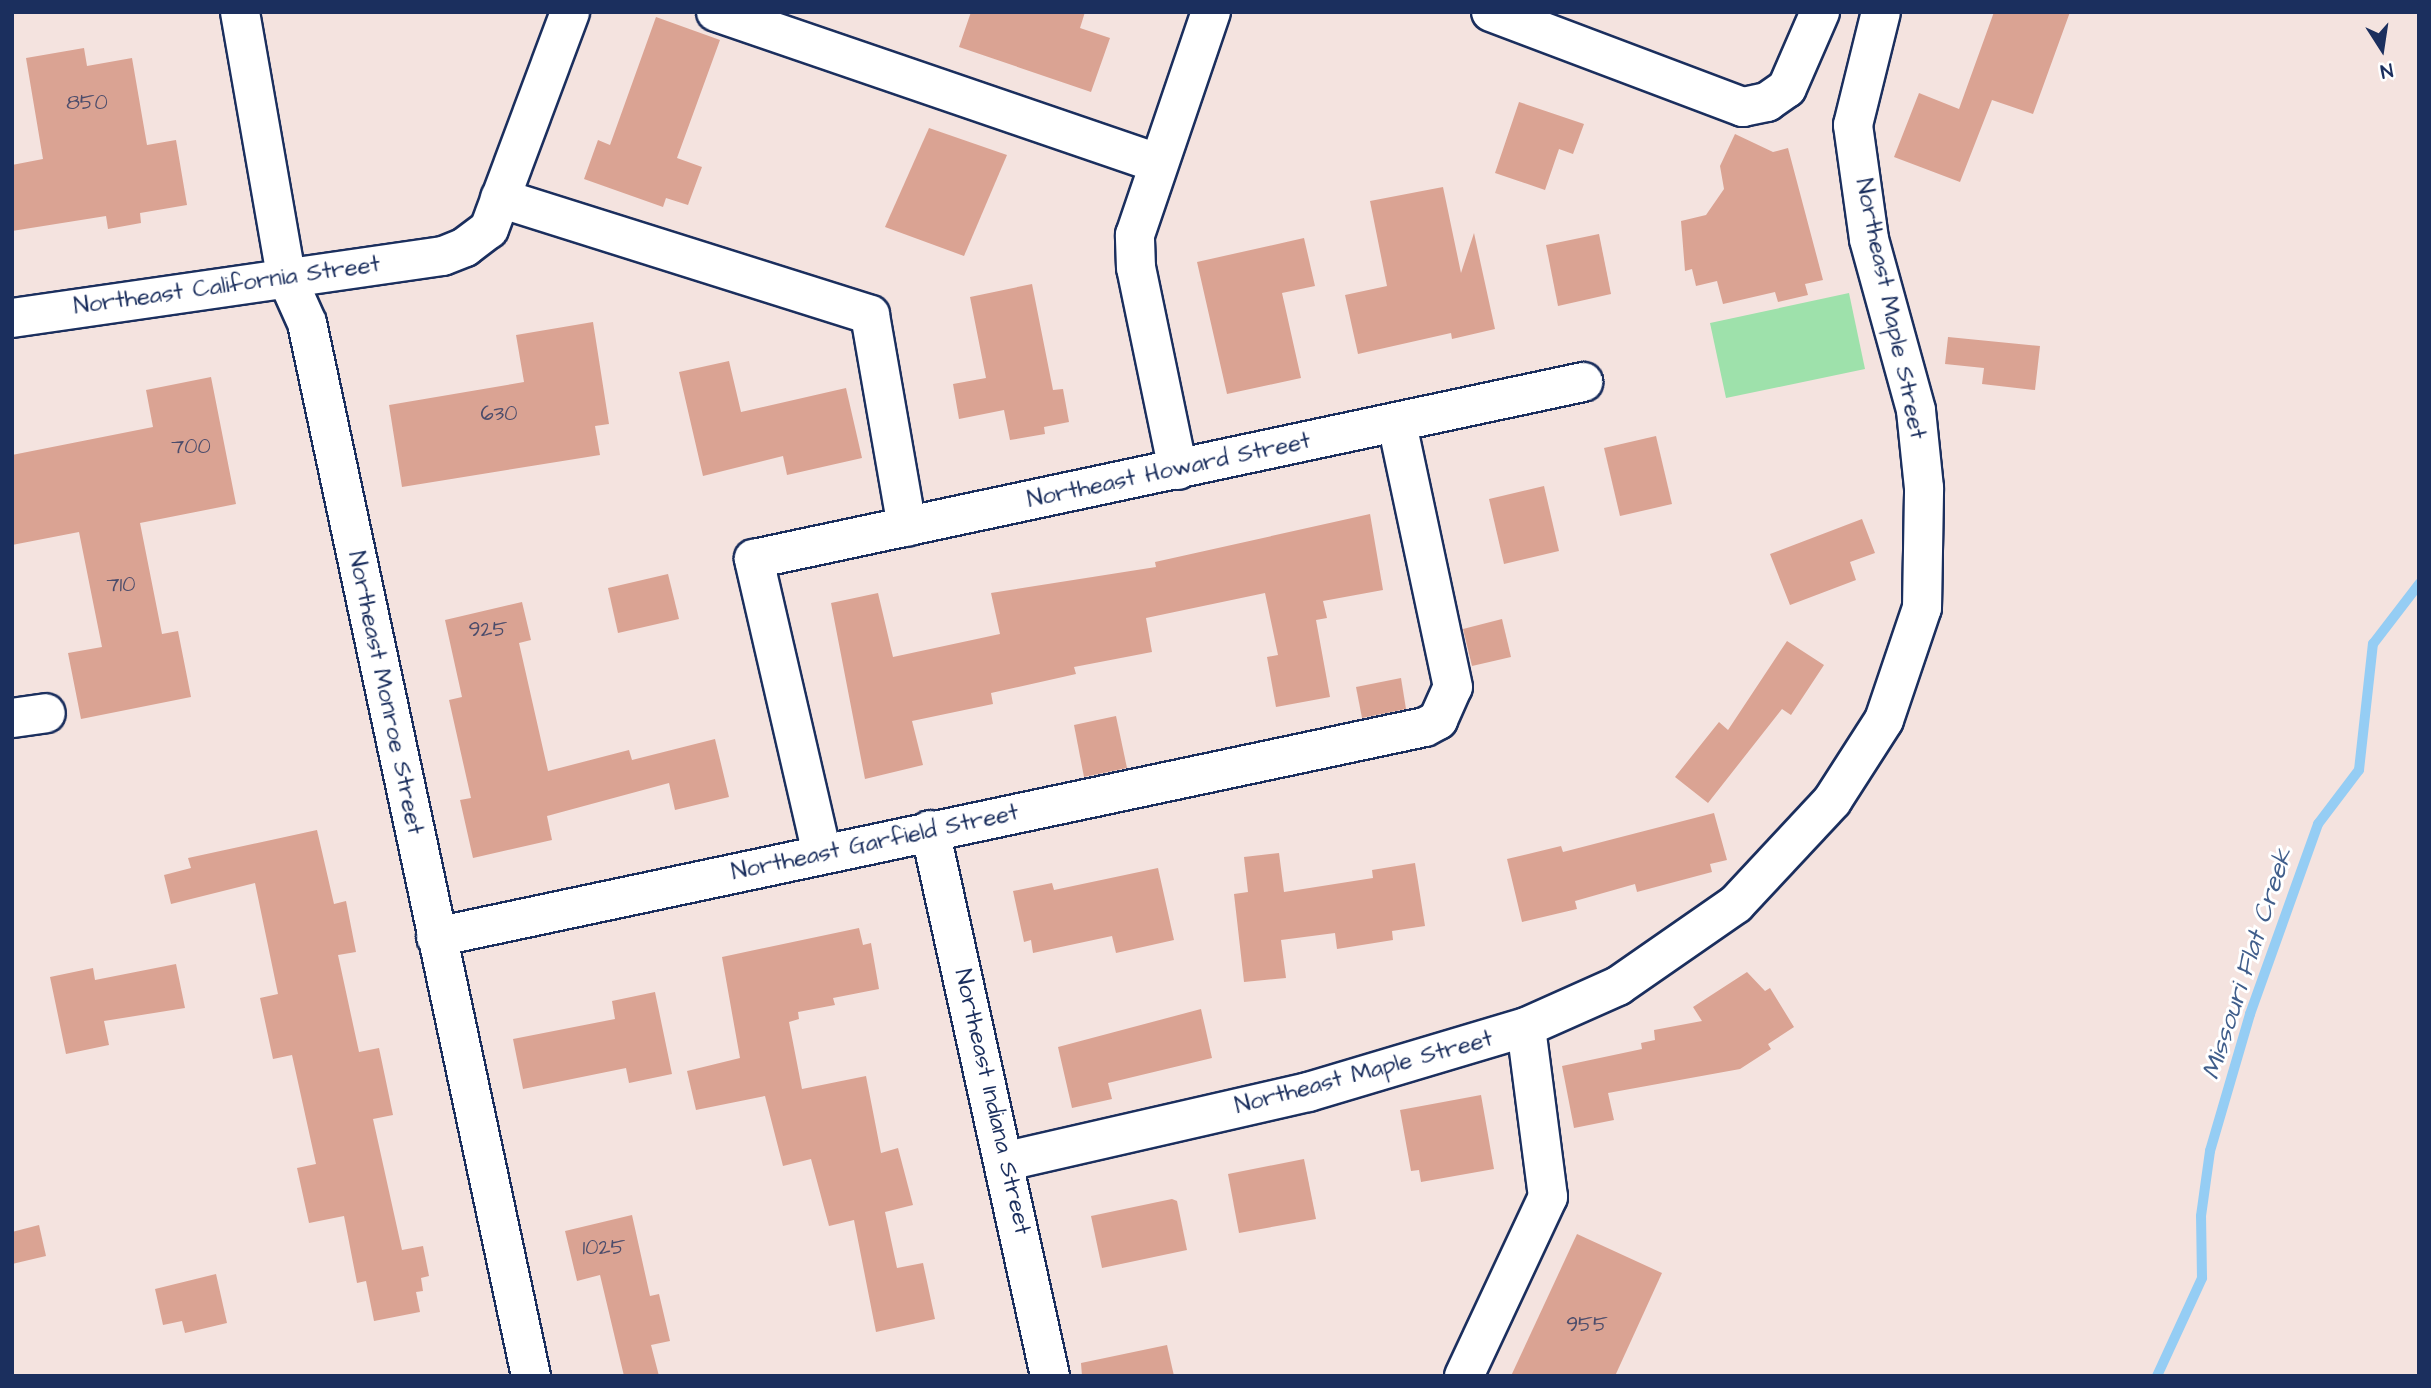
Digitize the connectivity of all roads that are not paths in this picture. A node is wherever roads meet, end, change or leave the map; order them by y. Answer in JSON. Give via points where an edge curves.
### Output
{"nodes":[{"id":1,"x":240,"y":12,"type":"edge"},
{"id":2,"x":570,"y":12,"type":"edge"},
{"id":3,"x":716,"y":12,"type":"edge"},
{"id":4,"x":1211,"y":12,"type":"edge"},
{"id":5,"x":1491,"y":12,"type":"edge"},
{"id":6,"x":1819,"y":12,"type":"edge"},
{"id":7,"x":1881,"y":12,"type":"edge"},
{"id":8,"x":1156,"y":163,"type":"junction"},
{"id":9,"x":500,"y":198,"type":"junction"},
{"id":10,"x":286,"y":275,"type":"junction"},
{"id":11,"x":12,"y":318,"type":"edge"},
{"id":12,"x":1583,"y":383,"type":"dead end"},
{"id":13,"x":1397,"y":423,"type":"junction"},
{"id":14,"x":1178,"y":470,"type":"junction"},
{"id":15,"x":907,"y":527,"type":"junction"},
{"id":16,"x":930,"y":830,"type":"junction"},
{"id":17,"x":822,"y":854,"type":"junction"},
{"id":18,"x":436,"y":937,"type":"junction"},
{"id":19,"x":1526,"y":1027,"type":"junction"},
{"id":20,"x":1007,"y":1161,"type":"junction"},
{"id":21,"x":530,"y":1376,"type":"edge"},
{"id":22,"x":1050,"y":1376,"type":"edge"},
{"id":23,"x":1464,"y":1376,"type":"edge"}],
"edges":[{"from":1,"to":10,"type":"street","name":"Northeast Monroe Street"},
{"from":2,"to":9,"type":"street"},
{"from":3,"to":8,"type":"street"},
{"from":4,"to":8,"type":"street"},
{"from":5,"to":6,"type":"street","via":[[1742,107],[1767,102],[1787,88]]},
{"from":7,"to":19,"type":"street","name":"Northeast Maple Street","via":[[1853,125],[1869,239],[1916,410],[1923,475],[1922,608],[1906,664],[1884,719],[1832,801],[1736,904],[1619,986]]},
{"from":8,"to":14,"type":"street","via":[[1135,235],[1136,268]]},
{"from":9,"to":10,"type":"street","name":"Northeast California Street","via":[[489,229],[443,256]]},
{"from":9,"to":15,"type":"street","via":[[870,315]]},
{"from":10,"to":11,"type":"street","name":"Northeast California Street"},
{"from":10,"to":18,"type":"street","name":"Northeast Monroe Street","via":[[307,323]]},
{"from":12,"to":13,"type":"street","name":"Northeast Howard Street"},
{"from":13,"to":14,"type":"street","name":"Northeast Howard Street"},
{"from":13,"to":16,"type":"street","name":"Northeast Garfield Street","via":[[1453,687],[1438,720],[1425,727],[1314,752]]},
{"from":14,"to":15,"type":"street","name":"Northeast Howard Street"},
{"from":15,"to":17,"type":"street","name":"Northeast Howard Street","via":[[754,559]]},
{"from":16,"to":17,"type":"street","name":"Northeast Garfield Street"},
{"from":16,"to":20,"type":"street","name":"Northeast Indiana Street"},
{"from":17,"to":18,"type":"street","name":"Northeast Garfield Street"},
{"from":18,"to":21,"type":"street","name":"Northeast Monroe Street"},
{"from":19,"to":20,"type":"street","name":"Northeast Maple Street","via":[[1421,1063]]},
{"from":19,"to":23,"type":"street","via":[[1548,1197]]},
{"from":20,"to":22,"type":"street","name":"Northeast Indiana Street"}]}
